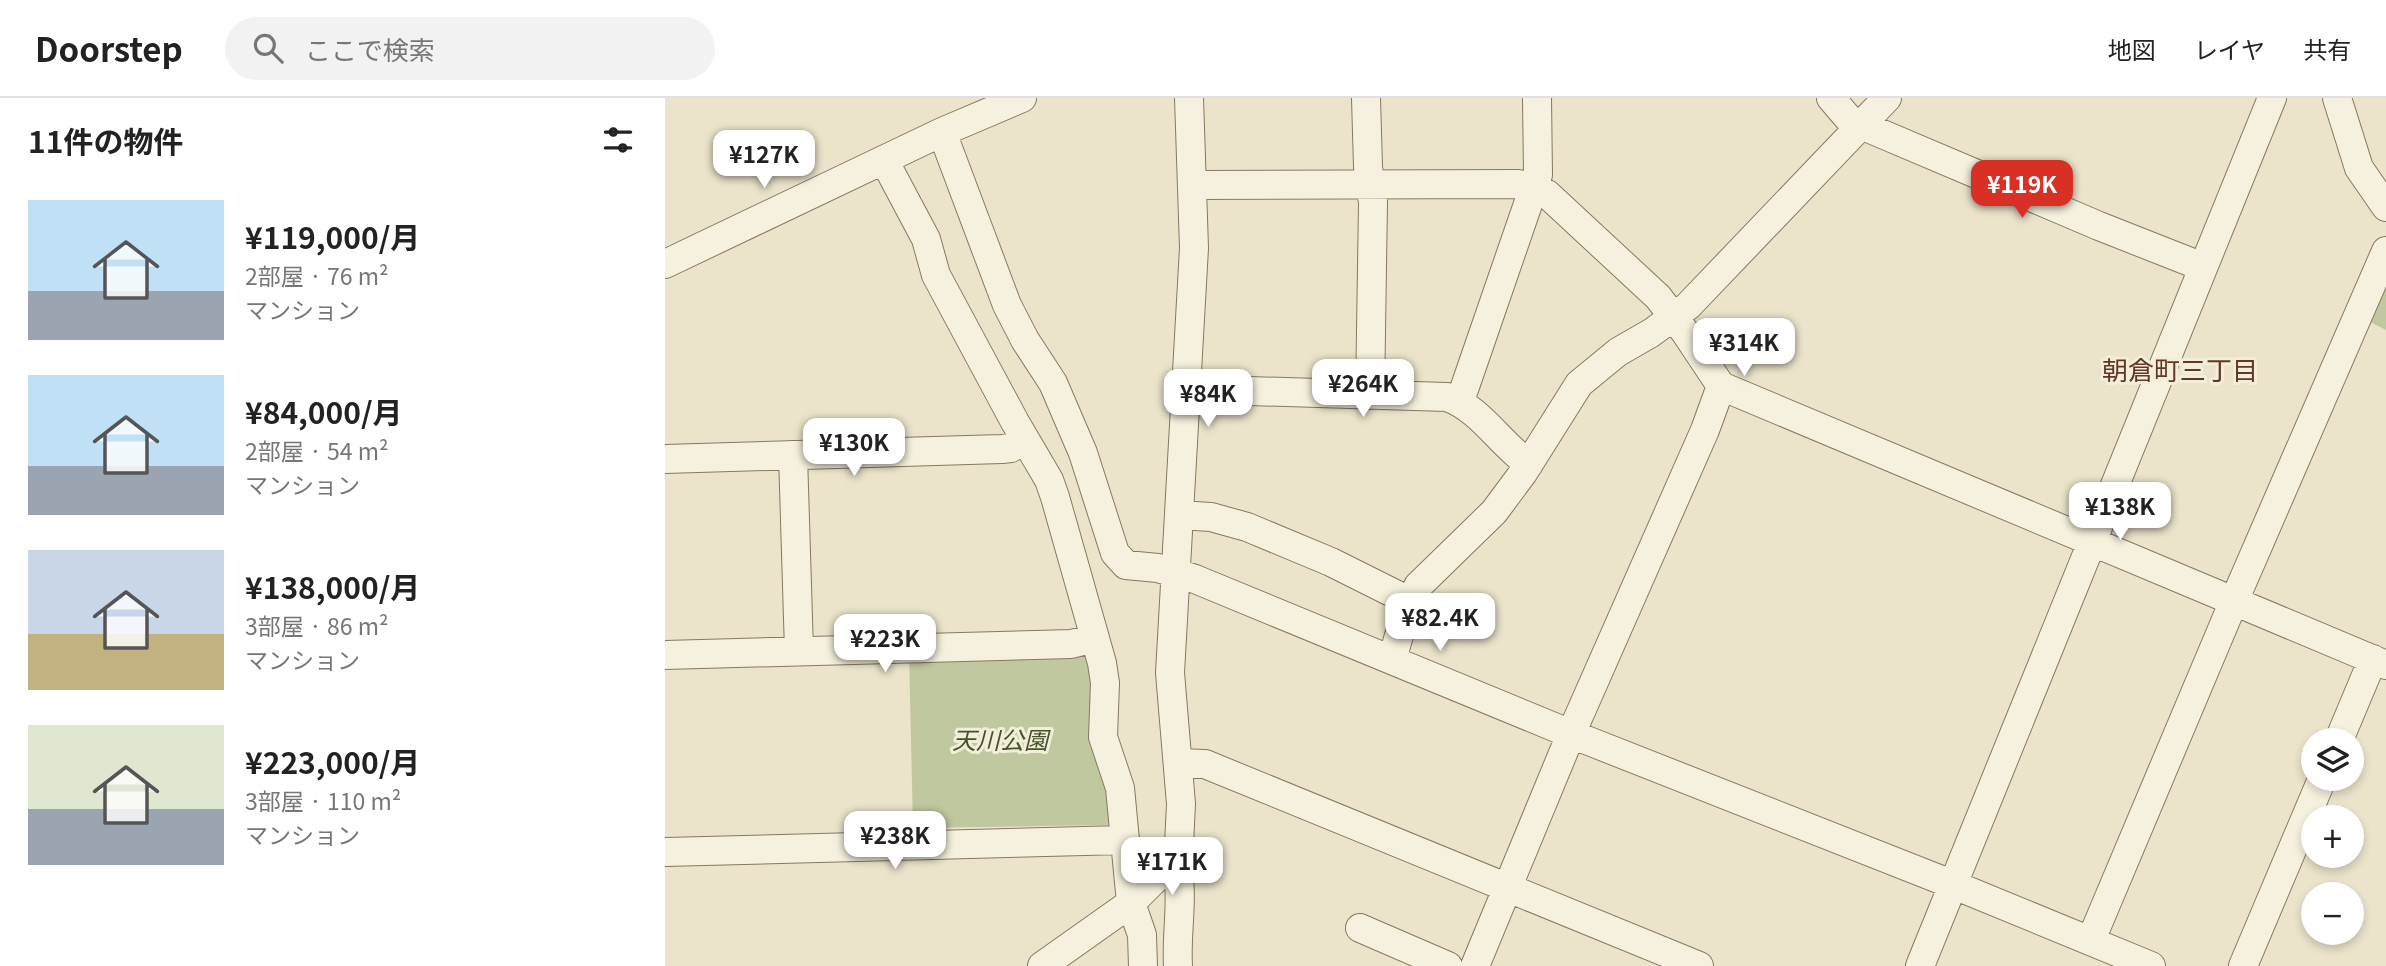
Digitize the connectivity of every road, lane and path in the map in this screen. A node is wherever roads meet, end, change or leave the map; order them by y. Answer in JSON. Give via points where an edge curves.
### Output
{"nodes":[{"id":1,"x":1023,"y":98,"type":"edge"},
{"id":2,"x":1189,"y":98,"type":"edge"},
{"id":3,"x":1366,"y":98,"type":"edge"},
{"id":4,"x":1537,"y":98,"type":"edge"},
{"id":5,"x":1831,"y":98,"type":"edge"},
{"id":6,"x":1887,"y":98,"type":"edge"},
{"id":7,"x":2272,"y":98,"type":"edge"},
{"id":8,"x":2337,"y":98,"type":"edge"},
{"id":9,"x":1861,"y":125,"type":"junction"},
{"id":10,"x":942,"y":132,"type":"junction"},
{"id":11,"x":884,"y":160,"type":"junction"},
{"id":12,"x":1370,"y":184,"type":"junction"},
{"id":13,"x":1192,"y":185,"type":"junction"},
{"id":14,"x":1534,"y":188,"type":"junction"},
{"id":15,"x":2386,"y":207,"type":"edge"},
{"id":16,"x":2386,"y":251,"type":"edge"},
{"id":17,"x":665,"y":264,"type":"edge"},
{"id":18,"x":2203,"y":267,"type":"junction"},
{"id":19,"x":1673,"y":317,"type":"junction"},
{"id":20,"x":1721,"y":386,"type":"junction"},
{"id":21,"x":1186,"y":389,"type":"junction"},
{"id":22,"x":1370,"y":394,"type":"junction"},
{"id":23,"x":1460,"y":401,"type":"junction"},
{"id":24,"x":1025,"y":439,"type":"junction"},
{"id":25,"x":793,"y":455,"type":"junction"},
{"id":26,"x":665,"y":459,"type":"edge"},
{"id":27,"x":1529,"y":464,"type":"junction"},
{"id":28,"x":1179,"y":515,"type":"junction"},
{"id":29,"x":2093,"y":544,"type":"junction"},
{"id":30,"x":1174,"y":572,"type":"junction"},
{"id":31,"x":2236,"y":601,"type":"junction"},
{"id":32,"x":1411,"y":602,"type":"junction"},
{"id":33,"x":1095,"y":638,"type":"junction"},
{"id":34,"x":799,"y":651,"type":"junction"},
{"id":35,"x":665,"y":655,"type":"edge"},
{"id":36,"x":1392,"y":660,"type":"junction"},
{"id":37,"x":2379,"y":662,"type":"edge"},
{"id":38,"x":2345,"y":728,"type":"edge"},
{"id":39,"x":1571,"y":734,"type":"junction"},
{"id":40,"x":1178,"y":763,"type":"junction"},
{"id":41,"x":2317,"y":791,"type":"edge"},
{"id":42,"x":1124,"y":840,"type":"junction"},
{"id":43,"x":665,"y":852,"type":"edge"},
{"id":44,"x":1170,"y":864,"type":"junction"},
{"id":45,"x":1954,"y":885,"type":"junction"},
{"id":46,"x":1507,"y":887,"type":"junction"},
{"id":47,"x":1131,"y":903,"type":"junction"},
{"id":48,"x":1360,"y":928,"type":"dead end"},
{"id":49,"x":2091,"y":940,"type":"junction"},
{"id":50,"x":1042,"y":966,"type":"edge"},
{"id":51,"x":1143,"y":966,"type":"edge"},
{"id":52,"x":1178,"y":966,"type":"edge"},
{"id":53,"x":1448,"y":966,"type":"edge"},
{"id":54,"x":1475,"y":966,"type":"edge"},
{"id":55,"x":1699,"y":966,"type":"edge"},
{"id":56,"x":1920,"y":966,"type":"edge"},
{"id":57,"x":2151,"y":966,"type":"edge"},
{"id":58,"x":2243,"y":966,"type":"edge"}],
"edges":[{"from":1,"to":10,"type":"street"},
{"from":2,"to":13,"type":"street"},
{"from":3,"to":12,"type":"street"},
{"from":4,"to":14,"type":"street"},
{"from":5,"to":9,"type":"street"},
{"from":6,"to":9,"type":"street"},
{"from":7,"to":18,"type":"street"},
{"from":8,"to":15,"type":"street","via":[[2359,168]]},
{"from":9,"to":18,"type":"street"},
{"from":9,"to":19,"type":"street"},
{"from":10,"to":11,"type":"street"},
{"from":10,"to":30,"type":"street","via":[[1007,305],[1053,383],[1083,453],[1115,553],[1126,565]]},
{"from":11,"to":17,"type":"street"},
{"from":11,"to":24,"type":"street","via":[[926,239],[936,275]]},
{"from":12,"to":13,"type":"street"},
{"from":12,"to":14,"type":"street","via":[[1518,184]]},
{"from":12,"to":22,"type":"street"},
{"from":13,"to":21,"type":"street"},
{"from":14,"to":19,"type":"street","via":[[1547,194],[1658,297]]},
{"from":14,"to":23,"type":"street"},
{"from":16,"to":31,"type":"street"},
{"from":18,"to":29,"type":"street"},
{"from":19,"to":20,"type":"street"},
{"from":19,"to":27,"type":"street","via":[[1585,379]]},
{"from":20,"to":29,"type":"street"},
{"from":20,"to":39,"type":"street"},
{"from":21,"to":22,"type":"street"},
{"from":21,"to":28,"type":"street"},
{"from":22,"to":23,"type":"street"},
{"from":23,"to":27,"type":"street"},
{"from":24,"to":25,"type":"street","via":[[1002,449]]},
{"from":24,"to":33,"type":"street","via":[[1055,497]]},
{"from":25,"to":26,"type":"street"},
{"from":25,"to":34,"type":"street"},
{"from":27,"to":32,"type":"street","via":[[1493,512],[1418,586]]},
{"from":28,"to":30,"type":"street"},
{"from":28,"to":32,"type":"street","via":[[1211,517],[1247,527]]},
{"from":29,"to":31,"type":"street"},
{"from":29,"to":45,"type":"street"},
{"from":30,"to":36,"type":"street"},
{"from":30,"to":40,"type":"street","via":[[1170,673]]},
{"from":31,"to":37,"type":"street"},
{"from":31,"to":49,"type":"street"},
{"from":32,"to":36,"type":"street"},
{"from":33,"to":34,"type":"street","via":[[1071,644]]},
{"from":33,"to":42,"type":"street","via":[[1105,683],[1103,737],[1118,778]]},
{"from":34,"to":35,"type":"street"},
{"from":36,"to":39,"type":"street"},
{"from":37,"to":38,"type":"street"},
{"from":39,"to":45,"type":"street"},
{"from":39,"to":46,"type":"street"},
{"from":40,"to":44,"type":"street","via":[[1181,824]]},
{"from":40,"to":46,"type":"street","via":[[1205,764]]},
{"from":41,"to":58,"type":"street"},
{"from":42,"to":43,"type":"street"},
{"from":42,"to":47,"type":"street"},
{"from":44,"to":47,"type":"street"},
{"from":44,"to":52,"type":"street","via":[[1178,871],[1180,883]]},
{"from":45,"to":49,"type":"street"},
{"from":45,"to":56,"type":"street"},
{"from":46,"to":54,"type":"street"},
{"from":46,"to":55,"type":"street"},
{"from":47,"to":50,"type":"street"},
{"from":47,"to":51,"type":"street","via":[[1142,935]]},
{"from":48,"to":53,"type":"street"},
{"from":49,"to":57,"type":"street"}]}
